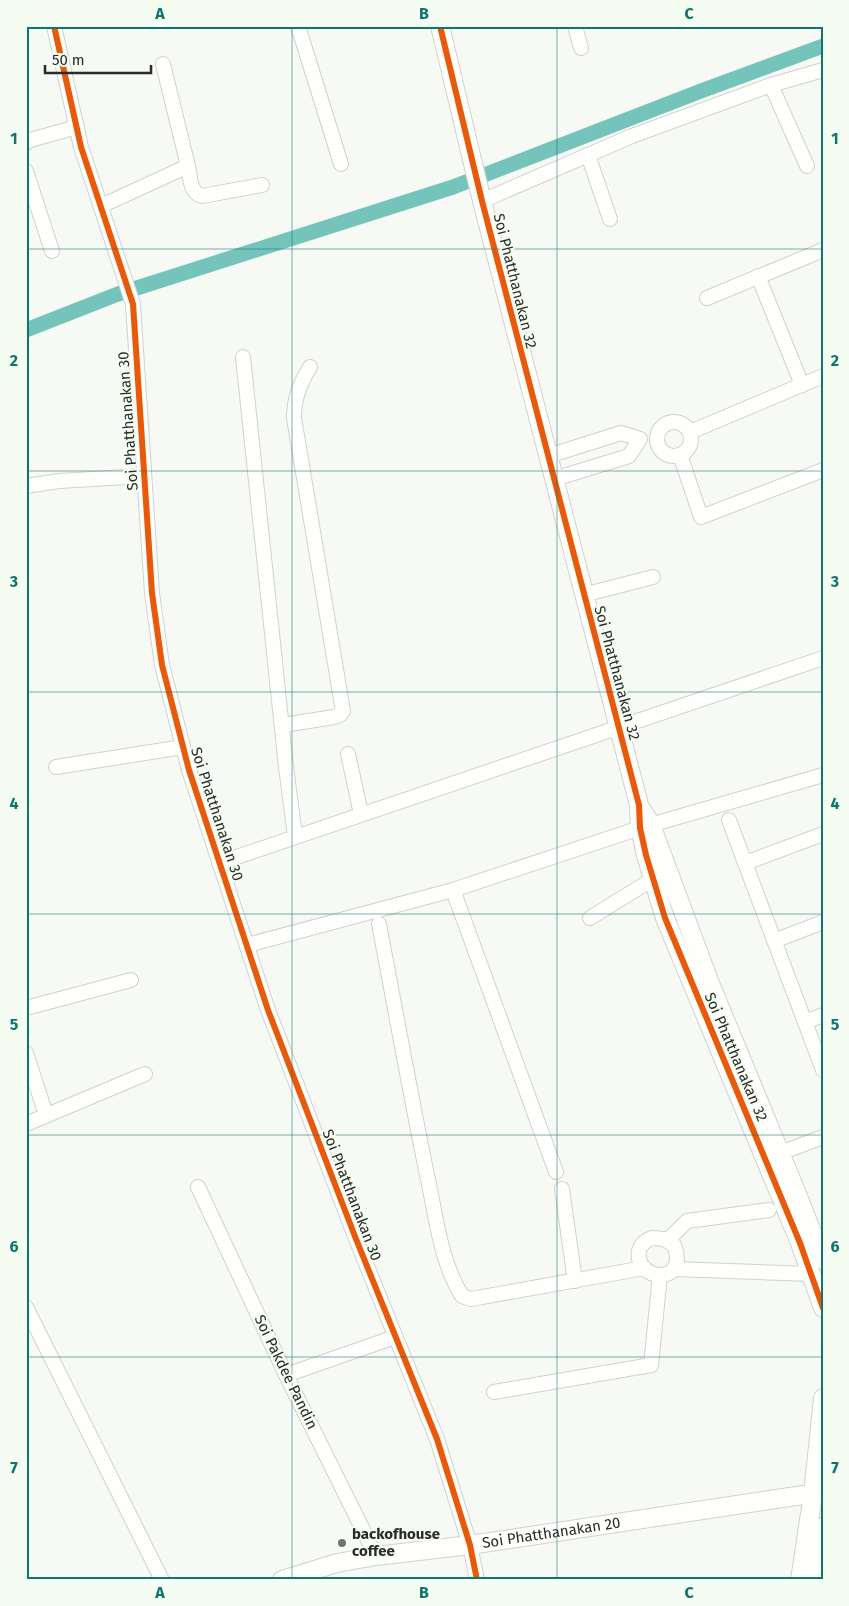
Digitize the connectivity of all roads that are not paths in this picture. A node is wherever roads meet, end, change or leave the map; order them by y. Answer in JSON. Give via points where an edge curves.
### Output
{"nodes":[{"id":1,"x":54,"y":26,"type":"edge"},
{"id":2,"x":298,"y":26,"type":"edge"},
{"id":3,"x":440,"y":26,"type":"edge"},
{"id":4,"x":575,"y":26,"type":"edge"},
{"id":5,"x":581,"y":48,"type":"dead end"},
{"id":6,"x":162,"y":64,"type":"dead end"},
{"id":7,"x":823,"y":70,"type":"edge"},
{"id":8,"x":771,"y":85,"type":"junction"},
{"id":9,"x":77,"y":127,"type":"junction"},
{"id":10,"x":26,"y":143,"type":"edge"},
{"id":11,"x":588,"y":155,"type":"junction"},
{"id":12,"x":341,"y":164,"type":"dead end"},
{"id":13,"x":188,"y":166,"type":"junction"},
{"id":14,"x":807,"y":166,"type":"dead end"},
{"id":15,"x":26,"y":170,"type":"edge"},
{"id":16,"x":262,"y":185,"type":"dead end"},
{"id":17,"x":481,"y":197,"type":"junction"},
{"id":18,"x":101,"y":206,"type":"junction"},
{"id":19,"x":610,"y":219,"type":"dead end"},
{"id":20,"x":823,"y":250,"type":"edge"},
{"id":21,"x":52,"y":252,"type":"dead end"},
{"id":22,"x":758,"y":276,"type":"junction"},
{"id":23,"x":706,"y":298,"type":"dead end"},
{"id":24,"x":243,"y":357,"type":"dead end"},
{"id":25,"x":310,"y":367,"type":"dead end"},
{"id":26,"x":823,"y":376,"type":"edge"},
{"id":27,"x":802,"y":385,"type":"junction"},
{"id":28,"x":690,"y":432,"type":"junction"},
{"id":29,"x":657,"y":437,"type":"junction"},
{"id":30,"x":640,"y":438,"type":"junction"},
{"id":31,"x":680,"y":455,"type":"junction"},
{"id":32,"x":548,"y":456,"type":"junction"},
{"id":33,"x":823,"y":470,"type":"edge"},
{"id":34,"x":144,"y":476,"type":"junction"},
{"id":35,"x":554,"y":479,"type":"junction"},
{"id":36,"x":26,"y":486,"type":"edge"},
{"id":37,"x":653,"y":577,"type":"dead end"},
{"id":38,"x":583,"y":595,"type":"junction"},
{"id":39,"x":823,"y":658,"type":"edge"},
{"id":40,"x":283,"y":725,"type":"junction"},
{"id":41,"x":618,"y":727,"type":"junction"},
{"id":42,"x":183,"y":746,"type":"junction"},
{"id":43,"x":348,"y":754,"type":"dead end"},
{"id":44,"x":56,"y":767,"type":"dead end"},
{"id":45,"x":823,"y":775,"type":"edge"},
{"id":46,"x":361,"y":814,"type":"junction"},
{"id":47,"x":729,"y":820,"type":"dead end"},
{"id":48,"x":645,"y":826,"type":"junction"},
{"id":49,"x":823,"y":834,"type":"edge"},
{"id":50,"x":295,"y":836,"type":"junction"},
{"id":51,"x":219,"y":863,"type":"junction"},
{"id":52,"x":745,"y":863,"type":"junction"},
{"id":53,"x":653,"y":879,"type":"junction"},
{"id":54,"x":453,"y":890,"type":"junction"},
{"id":55,"x":590,"y":918,"type":"dead end"},
{"id":56,"x":823,"y":922,"type":"edge"},
{"id":57,"x":379,"y":924,"type":"dead end"},
{"id":58,"x":774,"y":941,"type":"junction"},
{"id":59,"x":247,"y":945,"type":"junction"},
{"id":60,"x":131,"y":980,"type":"dead end"},
{"id":61,"x":701,"y":985,"type":"junction"},
{"id":62,"x":26,"y":1008,"type":"edge"},
{"id":63,"x":823,"y":1015,"type":"edge"},
{"id":64,"x":805,"y":1022,"type":"junction"},
{"id":65,"x":26,"y":1053,"type":"edge"},
{"id":66,"x":823,"y":1070,"type":"edge"},
{"id":67,"x":145,"y":1074,"type":"dead end"},
{"id":68,"x":46,"y":1115,"type":"junction"},
{"id":69,"x":26,"y":1124,"type":"edge"},
{"id":70,"x":823,"y":1137,"type":"edge"},
{"id":71,"x":773,"y":1156,"type":"junction"},
{"id":72,"x":556,"y":1172,"type":"dead end"},
{"id":73,"x":198,"y":1188,"type":"dead end"},
{"id":74,"x":562,"y":1189,"type":"dead end"},
{"id":75,"x":769,"y":1210,"type":"dead end"},
{"id":76,"x":668,"y":1240,"type":"junction"},
{"id":77,"x":820,"y":1242,"type":"edge"},
{"id":78,"x":823,"y":1260,"type":"edge"},
{"id":79,"x":644,"y":1268,"type":"junction"},
{"id":80,"x":674,"y":1268,"type":"junction"},
{"id":81,"x":810,"y":1274,"type":"junction"},
{"id":82,"x":660,"y":1275,"type":"junction"},
{"id":83,"x":574,"y":1280,"type":"junction"},
{"id":84,"x":26,"y":1307,"type":"edge"},
{"id":85,"x":823,"y":1308,"type":"edge"},
{"id":86,"x":395,"y":1336,"type":"junction"},
{"id":87,"x":286,"y":1375,"type":"junction"},
{"id":88,"x":494,"y":1392,"type":"dead end"},
{"id":89,"x":823,"y":1398,"type":"edge"},
{"id":90,"x":818,"y":1493,"type":"edge"},
{"id":91,"x":823,"y":1527,"type":"edge"},
{"id":92,"x":470,"y":1545,"type":"junction"},
{"id":93,"x":376,"y":1556,"type":"junction"},
{"id":94,"x":162,"y":1580,"type":"edge"},
{"id":95,"x":282,"y":1580,"type":"edge"},
{"id":96,"x":477,"y":1580,"type":"edge"},
{"id":97,"x":800,"y":1580,"type":"edge"},
{"id":98,"x":816,"y":1580,"type":"edge"}],
"edges":[{"from":1,"to":9,"type":"street","name":"Soi Phatthanakan 30"},
{"from":2,"to":12,"type":"street"},
{"from":3,"to":17,"type":"street","name":"Soi Phatthanakan 32"},
{"from":4,"to":5,"type":"street"},
{"from":6,"to":13,"type":"street"},
{"from":7,"to":8,"type":"street"},
{"from":8,"to":11,"type":"street"},
{"from":8,"to":14,"type":"street"},
{"from":9,"to":10,"type":"street"},
{"from":9,"to":18,"type":"street","name":"Soi Phatthanakan 30"},
{"from":11,"to":17,"type":"street"},
{"from":11,"to":19,"type":"street"},
{"from":13,"to":16,"type":"street","via":[[198,195]]},
{"from":13,"to":18,"type":"street"},
{"from":15,"to":21,"type":"street"},
{"from":17,"to":32,"type":"street","name":"Soi Phatthanakan 32"},
{"from":18,"to":34,"type":"street","name":"Soi Phatthanakan 30","via":[[133,304]]},
{"from":20,"to":22,"type":"street"},
{"from":22,"to":23,"type":"street"},
{"from":22,"to":27,"type":"street"},
{"from":24,"to":40,"type":"street"},
{"from":25,"to":40,"type":"street","via":[[300,382],[294,418],[343,711],[334,718]]},
{"from":26,"to":27,"type":"street"},
{"from":27,"to":28,"type":"street"},
{"from":28,"to":29,"type":"street","via":[[682,423],[671,422],[661,427]]},
{"from":28,"to":31,"type":"street","via":[[691,443]]},
{"from":29,"to":30,"type":"street"},
{"from":29,"to":31,"type":"street","via":[[663,452]]},
{"from":30,"to":32,"type":"street","via":[[621,433]]},
{"from":30,"to":35,"type":"street","via":[[629,456]]},
{"from":31,"to":33,"type":"street","via":[[702,517]]},
{"from":32,"to":35,"type":"street","name":"Soi Phatthanakan 32"},
{"from":34,"to":36,"type":"street"},
{"from":34,"to":42,"type":"street","name":"Soi Phatthanakan 30","via":[[152,593],[162,665]]},
{"from":35,"to":38,"type":"street","name":"Soi Phatthanakan 32"},
{"from":37,"to":38,"type":"street"},
{"from":38,"to":41,"type":"street","name":"Soi Phatthanakan 32"},
{"from":39,"to":41,"type":"street"},
{"from":40,"to":50,"type":"street"},
{"from":41,"to":46,"type":"street"},
{"from":41,"to":48,"type":"street","name":"Soi Phatthanakan 32"},
{"from":42,"to":44,"type":"street"},
{"from":42,"to":51,"type":"street","name":"Soi Phatthanakan 30"},
{"from":43,"to":46,"type":"street"},
{"from":45,"to":48,"type":"street"},
{"from":46,"to":50,"type":"street"},
{"from":47,"to":52,"type":"street"},
{"from":48,"to":53,"type":"street","name":"Soi Phatthanakan 32"},
{"from":48,"to":54,"type":"street"},
{"from":48,"to":61,"type":"street","name":"Soi Phatthanakan 32"},
{"from":49,"to":52,"type":"street"},
{"from":50,"to":51,"type":"street"},
{"from":51,"to":59,"type":"street","name":"Soi Phatthanakan 30"},
{"from":52,"to":58,"type":"street"},
{"from":53,"to":55,"type":"street"},
{"from":53,"to":61,"type":"street","name":"Soi Phatthanakan 32","via":[[666,918]]},
{"from":54,"to":59,"type":"street"},
{"from":54,"to":72,"type":"street"},
{"from":56,"to":58,"type":"street"},
{"from":57,"to":83,"type":"street","via":[[442,1249],[453,1282],[462,1296],[471,1299]]},
{"from":58,"to":64,"type":"street"},
{"from":59,"to":86,"type":"street","name":"Soi Phatthanakan 30","via":[[268,1010]]},
{"from":60,"to":62,"type":"street"},
{"from":61,"to":71,"type":"street","name":"Soi Phatthanakan 32"},
{"from":63,"to":64,"type":"street"},
{"from":64,"to":66,"type":"street"},
{"from":65,"to":68,"type":"street"},
{"from":67,"to":68,"type":"street"},
{"from":68,"to":69,"type":"street"},
{"from":70,"to":71,"type":"street"},
{"from":71,"to":77,"type":"street","name":"Soi Phatthanakan 32"},
{"from":71,"to":81,"type":"street","name":"Soi Phatthanakan 32"},
{"from":73,"to":87,"type":"street","name":"Soi Pakdee Pandin"},
{"from":74,"to":83,"type":"street"},
{"from":75,"to":76,"type":"street","via":[[687,1221]]},
{"from":76,"to":79,"type":"street","via":[[652,1238],[643,1244],[639,1254]]},
{"from":76,"to":80,"type":"street","via":[[674,1245],[676,1254]]},
{"from":77,"to":78,"type":"street","name":"Soi Phatthanakan 32"},
{"from":79,"to":82,"type":"street"},
{"from":79,"to":83,"type":"street"},
{"from":80,"to":81,"type":"street"},
{"from":80,"to":82,"type":"street"},
{"from":81,"to":85,"type":"street","name":"Soi Phatthanakan 32"},
{"from":82,"to":88,"type":"street","via":[[651,1365]]},
{"from":84,"to":94,"type":"street"},
{"from":86,"to":87,"type":"street"},
{"from":86,"to":92,"type":"street","name":"Soi Phatthanakan 30","via":[[437,1439]]},
{"from":87,"to":93,"type":"street","name":"Soi Pakdee Pandin"},
{"from":89,"to":90,"type":"street"},
{"from":90,"to":92,"type":"street","name":"Soi Phatthanakan 20"},
{"from":90,"to":97,"type":"street"},
{"from":91,"to":98,"type":"street"},
{"from":92,"to":93,"type":"street","name":"Soi Phatthanakan 20"},
{"from":92,"to":96,"type":"street","name":"Soi Phatthanakan 30"},
{"from":93,"to":95,"type":"street","name":"Soi Phatthanakan 20","via":[[337,1563]]}]}
